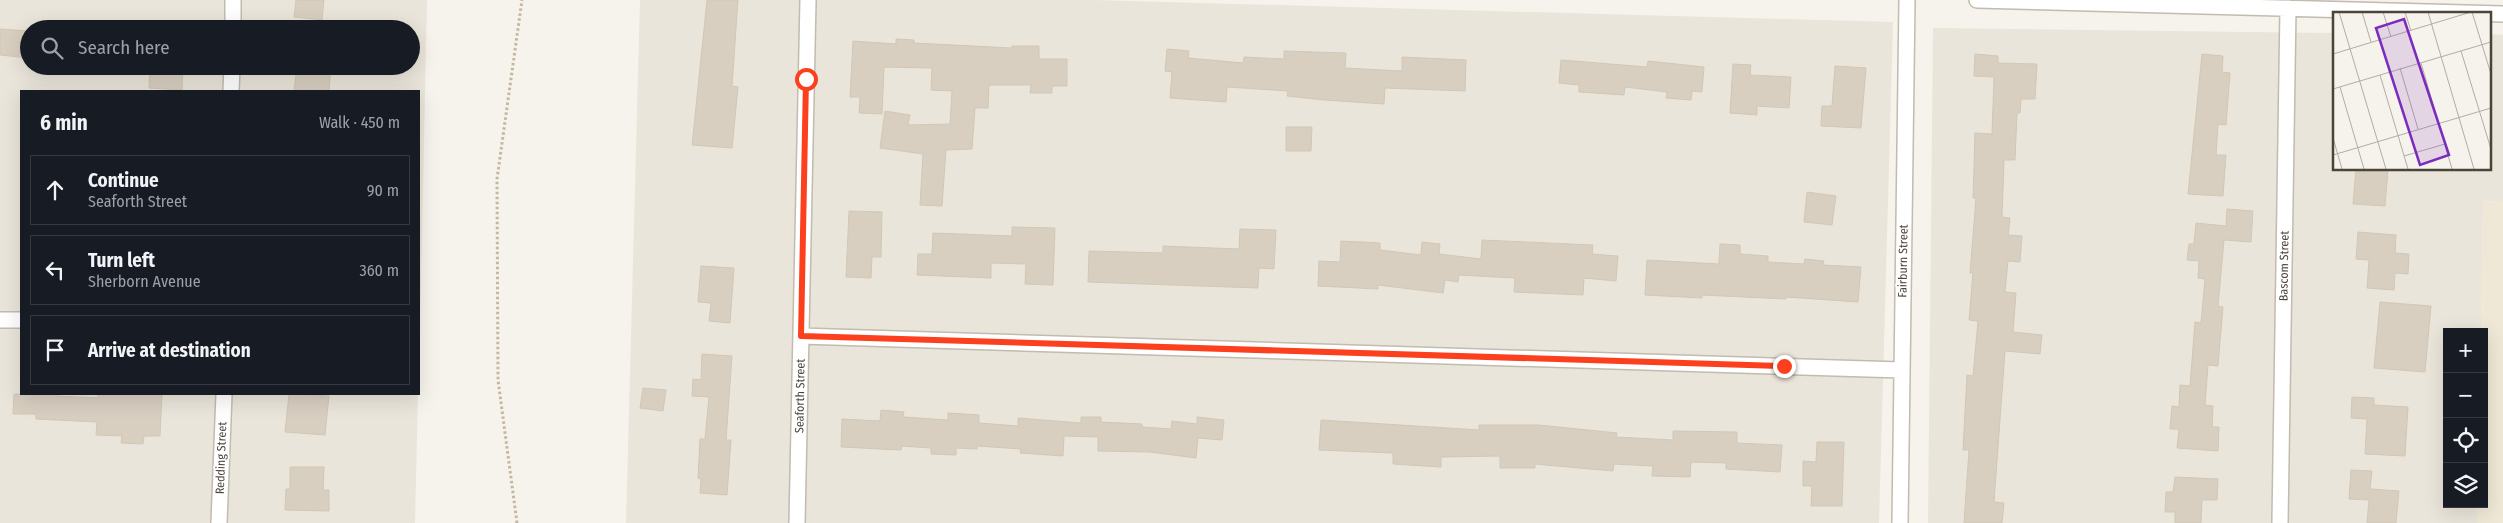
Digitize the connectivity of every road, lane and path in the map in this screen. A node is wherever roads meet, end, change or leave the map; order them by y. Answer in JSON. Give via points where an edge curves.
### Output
{"nodes":[{"id":1,"x":233,"y":0,"type":"edge"},
{"id":2,"x":522,"y":0,"type":"edge"},
{"id":3,"x":808,"y":0,"type":"edge"},
{"id":4,"x":1907,"y":0,"type":"edge"},
{"id":5,"x":1977,"y":0,"type":"edge"},
{"id":6,"x":2288,"y":8,"type":"junction"},
{"id":7,"x":2431,"y":12,"type":"edge"},
{"id":8,"x":2490,"y":14,"type":"edge"},
{"id":9,"x":2503,"y":14,"type":"edge"},
{"id":10,"x":233,"y":20,"type":"edge"},
{"id":11,"x":232,"y":75,"type":"edge"},
{"id":12,"x":231,"y":90,"type":"edge"},
{"id":13,"x":0,"y":320,"type":"edge"},
{"id":14,"x":20,"y":320,"type":"edge"},
{"id":15,"x":801,"y":336,"type":"junction"},
{"id":16,"x":1902,"y":370,"type":"junction"},
{"id":17,"x":224,"y":395,"type":"edge"},
{"id":18,"x":219,"y":523,"type":"edge"},
{"id":19,"x":517,"y":523,"type":"edge"},
{"id":20,"x":797,"y":523,"type":"edge"},
{"id":21,"x":1900,"y":523,"type":"edge"},
{"id":22,"x":2280,"y":523,"type":"edge"}],
"edges":[{"from":1,"to":10,"type":"street"},
{"from":2,"to":19,"type":"path","via":[[496,179],[498,380]]},
{"from":3,"to":15,"type":"street","name":"Seaforth Street"},
{"from":4,"to":16,"type":"street","name":"Fairburn Street"},
{"from":5,"to":6,"type":"street"},
{"from":6,"to":7,"type":"street"},
{"from":6,"to":22,"type":"street","name":"Bascom Street"},
{"from":8,"to":9,"type":"street"},
{"from":11,"to":12,"type":"street"},
{"from":13,"to":14,"type":"street"},
{"from":15,"to":16,"type":"street"},
{"from":15,"to":20,"type":"street","name":"Seaforth Street"},
{"from":16,"to":21,"type":"street","name":"Fairburn Street"},
{"from":17,"to":18,"type":"street","name":"Redding Street"}]}
